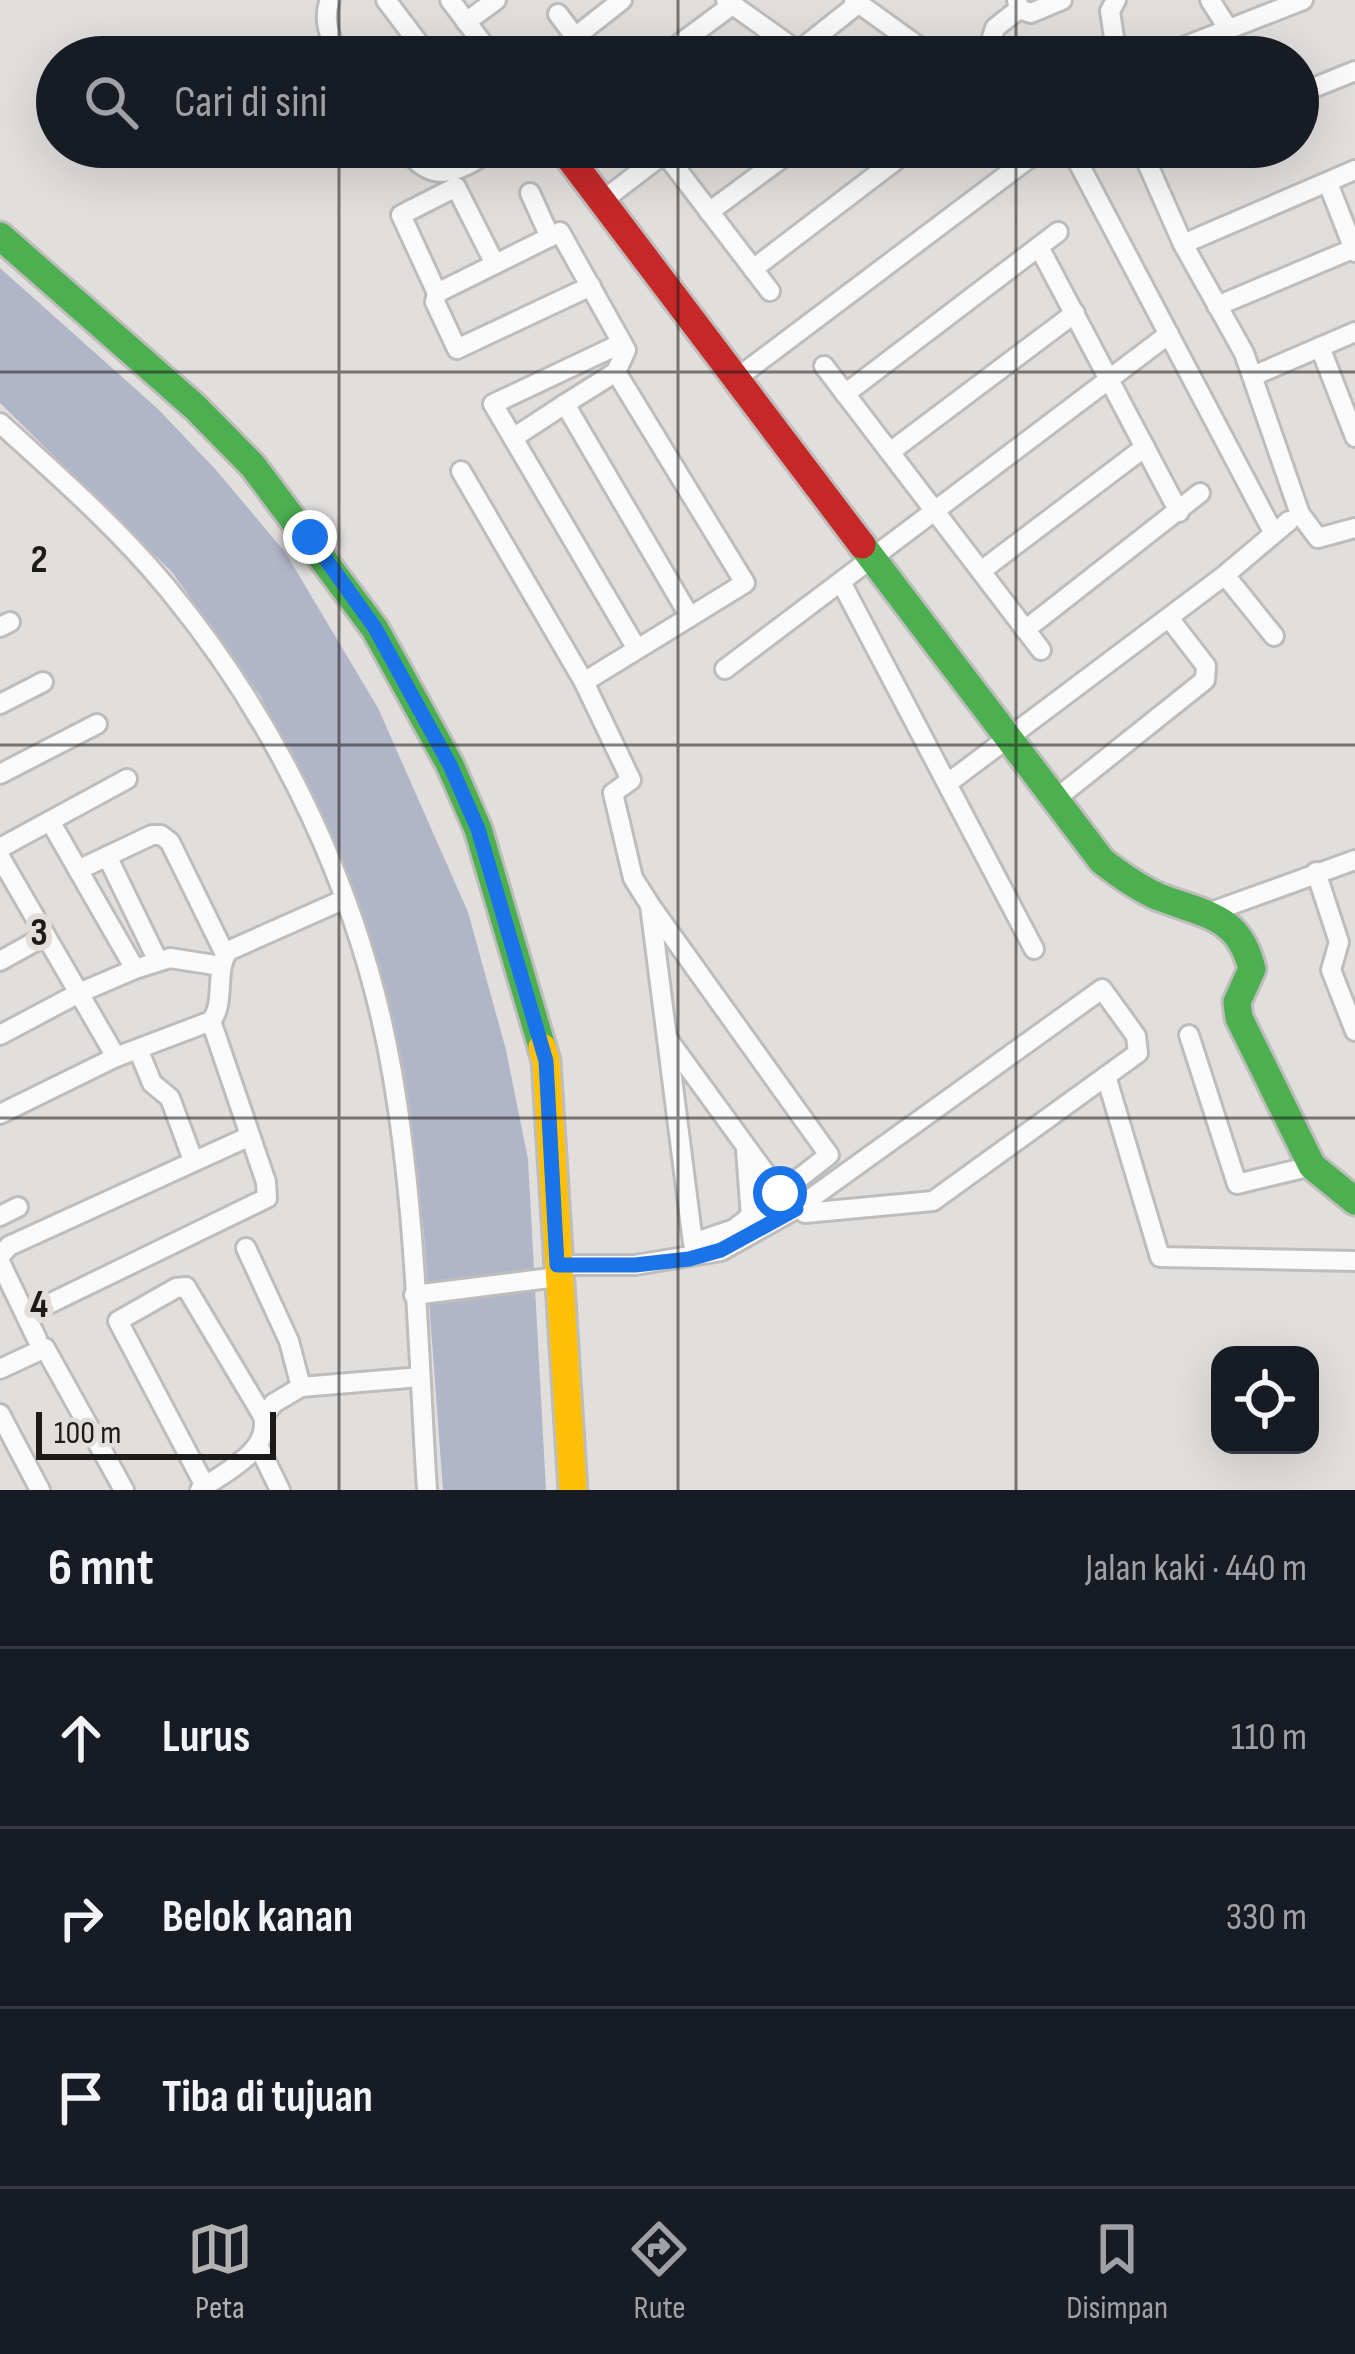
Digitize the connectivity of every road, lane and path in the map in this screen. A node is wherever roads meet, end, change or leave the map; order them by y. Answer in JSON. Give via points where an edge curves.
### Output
{"nodes":[{"id":1,"x":330,"y":0,"type":"edge"},
{"id":2,"x":386,"y":0,"type":"edge"},
{"id":3,"x":450,"y":0,"type":"edge"},
{"id":4,"x":496,"y":0,"type":"edge"},
{"id":5,"x":622,"y":0,"type":"edge"},
{"id":6,"x":1062,"y":0,"type":"edge"},
{"id":7,"x":1116,"y":0,"type":"edge"},
{"id":8,"x":1210,"y":0,"type":"edge"},
{"id":9,"x":1303,"y":0,"type":"edge"},
{"id":10,"x":729,"y":2,"type":"edge"},
{"id":11,"x":856,"y":2,"type":"edge"},
{"id":12,"x":1018,"y":4,"type":"edge"},
{"id":13,"x":558,"y":14,"type":"dead end"},
{"id":14,"x":466,"y":22,"type":"junction"},
{"id":15,"x":1229,"y":30,"type":"junction"},
{"id":16,"x":332,"y":36,"type":"edge"},
{"id":17,"x":413,"y":36,"type":"edge"},
{"id":18,"x":477,"y":36,"type":"edge"},
{"id":19,"x":574,"y":36,"type":"edge"},
{"id":20,"x":576,"y":36,"type":"edge"},
{"id":21,"x":688,"y":36,"type":"edge"},
{"id":22,"x":773,"y":36,"type":"edge"},
{"id":23,"x":819,"y":36,"type":"edge"},
{"id":24,"x":904,"y":36,"type":"edge"},
{"id":25,"x":993,"y":36,"type":"edge"},
{"id":26,"x":1114,"y":36,"type":"edge"},
{"id":27,"x":1213,"y":36,"type":"edge"},
{"id":28,"x":1355,"y":70,"type":"edge"},
{"id":29,"x":1319,"y":85,"type":"edge"},
{"id":30,"x":424,"y":168,"type":"edge"},
{"id":31,"x":464,"y":168,"type":"edge"},
{"id":32,"x":577,"y":168,"type":"edge"},
{"id":33,"x":643,"y":168,"type":"edge"},
{"id":34,"x":679,"y":168,"type":"edge"},
{"id":35,"x":769,"y":168,"type":"edge"},
{"id":36,"x":885,"y":168,"type":"edge"},
{"id":37,"x":1016,"y":168,"type":"edge"},
{"id":38,"x":1081,"y":168,"type":"edge"},
{"id":39,"x":1149,"y":168,"type":"edge"},
{"id":40,"x":1355,"y":170,"type":"edge"},
{"id":41,"x":1328,"y":183,"type":"junction"},
{"id":42,"x":530,"y":193,"type":"dead end"},
{"id":43,"x":602,"y":201,"type":"junction"},
{"id":44,"x":709,"y":212,"type":"junction"},
{"id":45,"x":1058,"y":232,"type":"dead end"},
{"id":46,"x":0,"y":236,"type":"edge"},
{"id":47,"x":550,"y":237,"type":"junction"},
{"id":48,"x":1183,"y":244,"type":"junction"},
{"id":49,"x":1040,"y":247,"type":"junction"},
{"id":50,"x":1355,"y":250,"type":"edge"},
{"id":51,"x":495,"y":264,"type":"junction"},
{"id":52,"x":753,"y":269,"type":"junction"},
{"id":53,"x":591,"y":286,"type":"junction"},
{"id":54,"x":770,"y":292,"type":"dead end"},
{"id":55,"x":437,"y":293,"type":"junction"},
{"id":56,"x":1217,"y":306,"type":"junction"},
{"id":57,"x":1075,"y":313,"type":"junction"},
{"id":58,"x":1355,"y":332,"type":"edge"},
{"id":59,"x":1169,"y":334,"type":"junction"},
{"id":60,"x":622,"y":343,"type":"junction"},
{"id":61,"x":1320,"y":347,"type":"junction"},
{"id":62,"x":824,"y":366,"type":"dead end"},
{"id":63,"x":616,"y":372,"type":"junction"},
{"id":64,"x":1253,"y":376,"type":"junction"},
{"id":65,"x":736,"y":378,"type":"junction"},
{"id":66,"x":1109,"y":379,"type":"junction"},
{"id":67,"x":845,"y":394,"type":"junction"},
{"id":68,"x":565,"y":404,"type":"junction"},
{"id":69,"x":0,"y":423,"type":"edge"},
{"id":70,"x":1355,"y":437,"type":"edge"},
{"id":71,"x":513,"y":438,"type":"junction"},
{"id":72,"x":1145,"y":447,"type":"junction"},
{"id":73,"x":890,"y":452,"type":"junction"},
{"id":74,"x":461,"y":471,"type":"dead end"},
{"id":75,"x":1200,"y":493,"type":"dead end"},
{"id":76,"x":934,"y":511,"type":"junction"},
{"id":77,"x":1179,"y":512,"type":"junction"},
{"id":78,"x":1355,"y":528,"type":"edge"},
{"id":79,"x":873,"y":558,"type":"junction"},
{"id":80,"x":981,"y":572,"type":"junction"},
{"id":81,"x":1225,"y":575,"type":"junction"},
{"id":82,"x":841,"y":582,"type":"junction"},
{"id":83,"x":690,"y":617,"type":"junction"},
{"id":84,"x":1168,"y":618,"type":"junction"},
{"id":85,"x":1025,"y":629,"type":"junction"},
{"id":86,"x":1274,"y":637,"type":"dead end"},
{"id":87,"x":638,"y":649,"type":"junction"},
{"id":88,"x":1041,"y":650,"type":"dead end"},
{"id":89,"x":725,"y":669,"type":"dead end"},
{"id":90,"x":43,"y":682,"type":"dead end"},
{"id":91,"x":584,"y":682,"type":"junction"},
{"id":92,"x":0,"y":704,"type":"edge"},
{"id":93,"x":97,"y":724,"type":"dead end"},
{"id":94,"x":1008,"y":737,"type":"junction"},
{"id":95,"x":0,"y":774,"type":"edge"},
{"id":96,"x":127,"y":779,"type":"dead end"},
{"id":97,"x":948,"y":783,"type":"junction"},
{"id":98,"x":1057,"y":798,"type":"junction"},
{"id":99,"x":50,"y":821,"type":"junction"},
{"id":100,"x":0,"y":848,"type":"edge"},
{"id":101,"x":107,"y":856,"type":"junction"},
{"id":102,"x":0,"y":857,"type":"edge"},
{"id":103,"x":1355,"y":860,"type":"edge"},
{"id":104,"x":78,"y":870,"type":"junction"},
{"id":105,"x":1316,"y":872,"type":"junction"},
{"id":106,"x":7,"y":883,"type":"edge"},
{"id":107,"x":345,"y":899,"type":"junction"},
{"id":108,"x":650,"y":905,"type":"junction"},
{"id":109,"x":1211,"y":912,"type":"junction"},
{"id":110,"x":45,"y":936,"type":"junction"},
{"id":111,"x":1034,"y":949,"type":"dead end"},
{"id":112,"x":223,"y":960,"type":"junction"},
{"id":113,"x":0,"y":961,"type":"edge"},
{"id":114,"x":158,"y":961,"type":"junction"},
{"id":115,"x":135,"y":969,"type":"junction"},
{"id":116,"x":79,"y":993,"type":"junction"},
{"id":117,"x":211,"y":1022,"type":"junction"},
{"id":118,"x":1355,"y":1030,"type":"edge"},
{"id":119,"x":0,"y":1035,"type":"edge"},
{"id":120,"x":1189,"y":1035,"type":"dead end"},
{"id":121,"x":667,"y":1038,"type":"junction"},
{"id":122,"x":138,"y":1048,"type":"junction"},
{"id":123,"x":116,"y":1057,"type":"junction"},
{"id":124,"x":1106,"y":1076,"type":"junction"},
{"id":125,"x":0,"y":1114,"type":"edge"},
{"id":126,"x":248,"y":1137,"type":"junction"},
{"id":127,"x":746,"y":1146,"type":"junction"},
{"id":128,"x":193,"y":1160,"type":"junction"},
{"id":129,"x":1312,"y":1166,"type":"junction"},
{"id":130,"x":780,"y":1193,"type":"junction"},
{"id":131,"x":1355,"y":1201,"type":"edge"},
{"id":132,"x":796,"y":1209,"type":"junction"},
{"id":133,"x":752,"y":1216,"type":"junction"},
{"id":134,"x":246,"y":1248,"type":"dead end"},
{"id":135,"x":0,"y":1259,"type":"edge"},
{"id":136,"x":1355,"y":1261,"type":"edge"},
{"id":137,"x":557,"y":1271,"type":"junction"},
{"id":138,"x":414,"y":1295,"type":"junction"},
{"id":139,"x":26,"y":1315,"type":"junction"},
{"id":140,"x":38,"y":1339,"type":"dead end"},
{"id":141,"x":0,"y":1369,"type":"edge"},
{"id":142,"x":420,"y":1377,"type":"junction"},
{"id":143,"x":301,"y":1388,"type":"junction"},
{"id":144,"x":0,"y":1414,"type":"edge"},
{"id":145,"x":263,"y":1416,"type":"junction"},
{"id":146,"x":259,"y":1447,"type":"junction"},
{"id":147,"x":202,"y":1488,"type":"edge"},
{"id":148,"x":40,"y":1490,"type":"edge"},
{"id":149,"x":124,"y":1490,"type":"edge"},
{"id":150,"x":280,"y":1490,"type":"edge"},
{"id":151,"x":427,"y":1490,"type":"edge"},
{"id":152,"x":573,"y":1490,"type":"edge"}],
"edges":[{"from":1,"to":16,"type":"street"},
{"from":2,"to":17,"type":"street"},
{"from":3,"to":14,"type":"street"},
{"from":4,"to":14,"type":"street"},
{"from":5,"to":20,"type":"street"},
{"from":6,"to":12,"type":"street","via":[[1031,13]]},
{"from":7,"to":26,"type":"street"},
{"from":8,"to":15,"type":"street"},
{"from":9,"to":15,"type":"street"},
{"from":10,"to":21,"type":"street"},
{"from":10,"to":22,"type":"street"},
{"from":11,"to":23,"type":"street"},
{"from":11,"to":24,"type":"street"},
{"from":12,"to":25,"type":"street"},
{"from":13,"to":19,"type":"street"},
{"from":14,"to":18,"type":"street"},
{"from":15,"to":27,"type":"street"},
{"from":28,"to":29,"type":"street"},
{"from":30,"to":31,"type":"street"},
{"from":32,"to":43,"type":"street"},
{"from":33,"to":43,"type":"street"},
{"from":34,"to":44,"type":"street"},
{"from":35,"to":44,"type":"street"},
{"from":36,"to":52,"type":"street"},
{"from":37,"to":65,"type":"street"},
{"from":38,"to":59,"type":"street"},
{"from":39,"to":48,"type":"street"},
{"from":40,"to":41,"type":"street"},
{"from":41,"to":48,"type":"street"},
{"from":41,"to":50,"type":"street"},
{"from":42,"to":47,"type":"street"},
{"from":43,"to":65,"type":"street"},
{"from":44,"to":52,"type":"street"},
{"from":45,"to":49,"type":"street"},
{"from":46,"to":137,"type":"street","via":[[253,466],[366,615],[440,745],[478,829],[546,1061]]},
{"from":47,"to":51,"type":"street"},
{"from":47,"to":53,"type":"street","via":[[560,232]]},
{"from":48,"to":56,"type":"street"},
{"from":49,"to":57,"type":"street"},
{"from":49,"to":67,"type":"street"},
{"from":50,"to":56,"type":"street"},
{"from":51,"to":55,"type":"street"},
{"from":51,"to":55,"type":"street","via":[[456,187],[401,215]]},
{"from":52,"to":54,"type":"street"},
{"from":53,"to":55,"type":"street","via":[[457,350]]},
{"from":53,"to":60,"type":"street"},
{"from":56,"to":64,"type":"street"},
{"from":57,"to":66,"type":"street"},
{"from":57,"to":73,"type":"street"},
{"from":58,"to":61,"type":"street"},
{"from":59,"to":66,"type":"street"},
{"from":59,"to":81,"type":"street","via":[[1281,527]]},
{"from":60,"to":63,"type":"street"},
{"from":60,"to":71,"type":"street","via":[[493,404]]},
{"from":61,"to":64,"type":"street"},
{"from":61,"to":70,"type":"street"},
{"from":62,"to":67,"type":"street"},
{"from":63,"to":68,"type":"street"},
{"from":63,"to":83,"type":"street","via":[[746,583]]},
{"from":64,"to":78,"type":"street","via":[[1311,532],[1325,539]]},
{"from":65,"to":79,"type":"street"},
{"from":66,"to":72,"type":"street"},
{"from":66,"to":76,"type":"street"},
{"from":67,"to":73,"type":"street"},
{"from":68,"to":71,"type":"street"},
{"from":68,"to":83,"type":"street"},
{"from":69,"to":107,"type":"street","via":[[133,548],[209,644],[281,759]]},
{"from":71,"to":87,"type":"street"},
{"from":72,"to":77,"type":"street"},
{"from":72,"to":80,"type":"street"},
{"from":73,"to":76,"type":"street"},
{"from":74,"to":91,"type":"street"},
{"from":75,"to":77,"type":"street"},
{"from":76,"to":79,"type":"street"},
{"from":76,"to":80,"type":"street"},
{"from":77,"to":85,"type":"street"},
{"from":79,"to":82,"type":"street"},
{"from":79,"to":94,"type":"street"},
{"from":80,"to":85,"type":"street"},
{"from":81,"to":84,"type":"street"},
{"from":81,"to":86,"type":"street"},
{"from":82,"to":89,"type":"street"},
{"from":82,"to":97,"type":"street"},
{"from":83,"to":87,"type":"street"},
{"from":84,"to":94,"type":"street"},
{"from":84,"to":98,"type":"street","via":[[1206,666],[1205,680]]},
{"from":85,"to":88,"type":"street"},
{"from":87,"to":91,"type":"street"},
{"from":90,"to":92,"type":"street"},
{"from":91,"to":108,"type":"street","via":[[631,780],[613,793],[633,878]]},
{"from":93,"to":95,"type":"street"},
{"from":94,"to":97,"type":"street"},
{"from":94,"to":98,"type":"street"},
{"from":96,"to":99,"type":"street"},
{"from":97,"to":111,"type":"street"},
{"from":98,"to":109,"type":"street","via":[[1112,869],[1162,898]]},
{"from":99,"to":100,"type":"street"},
{"from":99,"to":104,"type":"street"},
{"from":101,"to":104,"type":"street"},
{"from":101,"to":112,"type":"street","via":[[152,835],[167,838]]},
{"from":101,"to":114,"type":"street"},
{"from":102,"to":106,"type":"street"},
{"from":103,"to":105,"type":"street"},
{"from":104,"to":115,"type":"street"},
{"from":105,"to":109,"type":"street"},
{"from":105,"to":118,"type":"street","via":[[1339,942],[1331,970]]},
{"from":106,"to":110,"type":"street"},
{"from":107,"to":112,"type":"street"},
{"from":107,"to":138,"type":"street","via":[[392,1069]]},
{"from":108,"to":121,"type":"street"},
{"from":108,"to":130,"type":"street","via":[[829,1155]]},
{"from":109,"to":129,"type":"street","via":[[1234,928],[1250,957],[1236,1010]]},
{"from":110,"to":113,"type":"street"},
{"from":110,"to":116,"type":"street"},
{"from":112,"to":114,"type":"street"},
{"from":112,"to":117,"type":"street"},
{"from":114,"to":115,"type":"street"},
{"from":115,"to":116,"type":"street"},
{"from":116,"to":119,"type":"street"},
{"from":116,"to":123,"type":"street"},
{"from":117,"to":122,"type":"street"},
{"from":117,"to":126,"type":"street"},
{"from":120,"to":129,"type":"street","via":[[1237,1184]]},
{"from":121,"to":127,"type":"street"},
{"from":121,"to":133,"type":"street","via":[[693,1243]]},
{"from":122,"to":123,"type":"street"},
{"from":122,"to":128,"type":"street","via":[[152,1083],[170,1098]]},
{"from":123,"to":125,"type":"street"},
{"from":124,"to":132,"type":"street","via":[[933,1201]]},
{"from":124,"to":132,"type":"street","via":[[1138,1053],[1136,1036],[1102,989]]},
{"from":124,"to":136,"type":"street","via":[[1160,1257]]},
{"from":126,"to":128,"type":"street"},
{"from":126,"to":139,"type":"street","via":[[268,1190],[260,1203]]},
{"from":127,"to":130,"type":"street"},
{"from":127,"to":133,"type":"street"},
{"from":128,"to":135,"type":"street","via":[[8,1246]]},
{"from":129,"to":131,"type":"street"},
{"from":130,"to":132,"type":"street"},
{"from":130,"to":133,"type":"street"},
{"from":132,"to":137,"type":"street","via":[[689,1259]]},
{"from":134,"to":143,"type":"street","via":[[289,1341]]},
{"from":135,"to":139,"type":"street"},
{"from":137,"to":138,"type":"street"},
{"from":137,"to":152,"type":"street"},
{"from":138,"to":142,"type":"street"},
{"from":139,"to":140,"type":"street"},
{"from":141,"to":149,"type":"street","via":[[45,1348]]},
{"from":142,"to":143,"type":"street"},
{"from":142,"to":151,"type":"street"},
{"from":143,"to":145,"type":"street"},
{"from":144,"to":148,"type":"street"},
{"from":145,"to":146,"type":"street"},
{"from":145,"to":147,"type":"street","via":[[186,1287],[120,1318]]},
{"from":146,"to":147,"type":"street"},
{"from":146,"to":150,"type":"street"}]}
